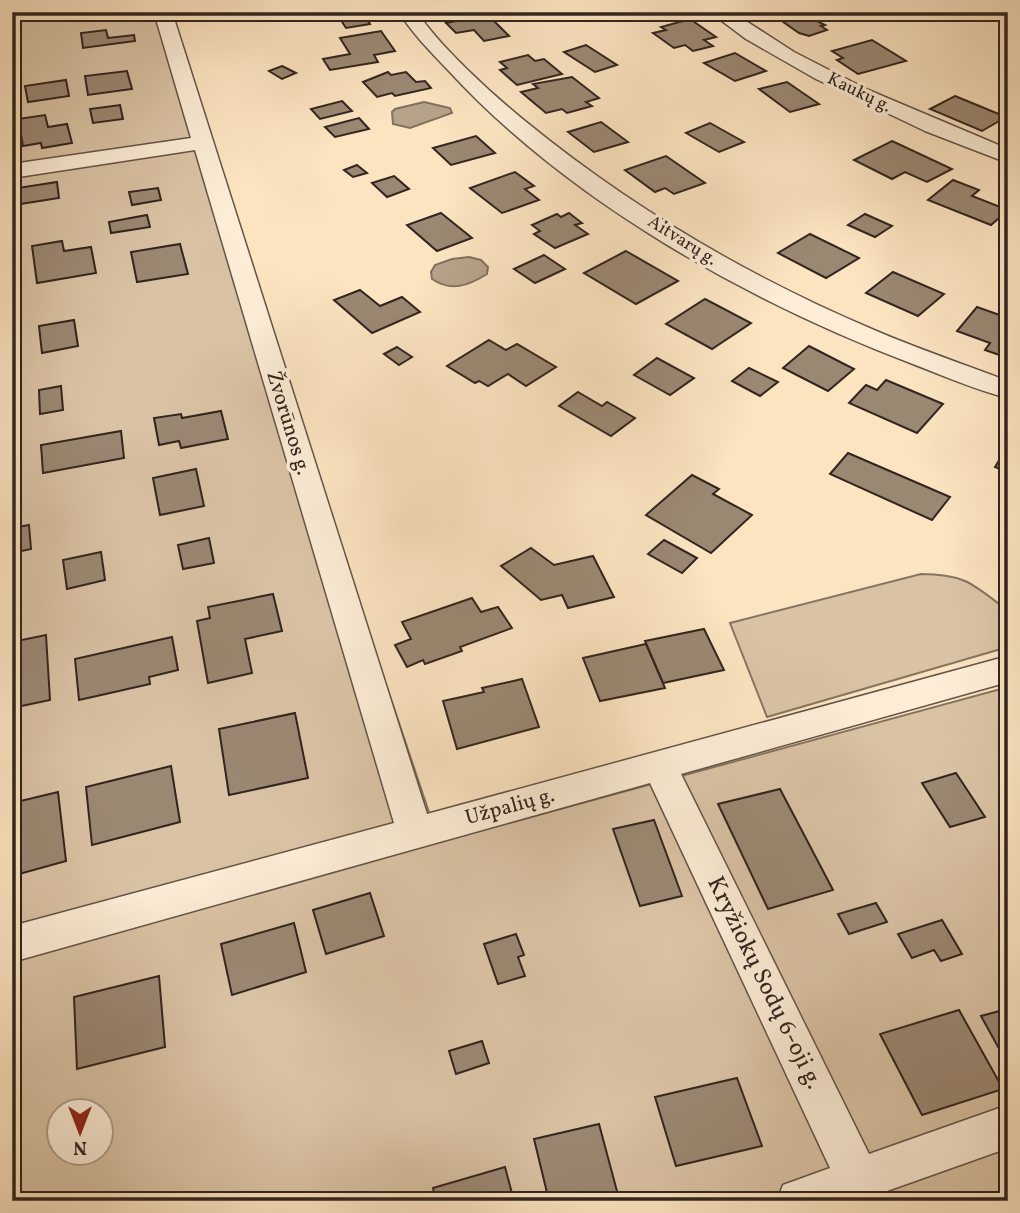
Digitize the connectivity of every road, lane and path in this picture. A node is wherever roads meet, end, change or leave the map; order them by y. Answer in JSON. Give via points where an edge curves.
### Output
{"nodes":[{"id":1,"x":163,"y":12,"type":"edge"},
{"id":2,"x":408,"y":12,"type":"edge"},
{"id":3,"x":719,"y":12,"type":"edge"},
{"id":4,"x":202,"y":143,"type":"junction"},
{"id":5,"x":1008,"y":157,"type":"edge"},
{"id":6,"x":12,"y":171,"type":"edge"},
{"id":7,"x":1008,"y":390,"type":"edge"},
{"id":8,"x":1008,"y":669,"type":"edge"},
{"id":9,"x":659,"y":765,"type":"junction"},
{"id":10,"x":415,"y":833,"type":"junction"},
{"id":11,"x":12,"y":944,"type":"edge"},
{"id":12,"x":1008,"y":1126,"type":"edge"},
{"id":13,"x":864,"y":1191,"type":"edge"},
{"id":14,"x":799,"y":1201,"type":"edge"}],
"edges":[{"from":1,"to":4,"type":"street","name":"Žvorūnos g."},
{"from":2,"to":7,"type":"street","name":"Aitvarų g.","via":[[502,113],[563,162],[673,236],[751,282],[847,328]]},
{"from":3,"to":5,"type":"street","name":"Kaukų g.","via":[[794,61],[850,90]]},
{"from":4,"to":6,"type":"street"},
{"from":4,"to":10,"type":"street","name":"Žvorūnos g."},
{"from":8,"to":9,"type":"street","name":"Užpalių g."},
{"from":9,"to":10,"type":"street","name":"Užpalių g."},
{"from":9,"to":13,"type":"street","name":"Kryžiokų Sodų 6-oji g."},
{"from":10,"to":11,"type":"street","name":"Užpalių g."},
{"from":12,"to":13,"type":"street"},
{"from":13,"to":14,"type":"street"}]}
